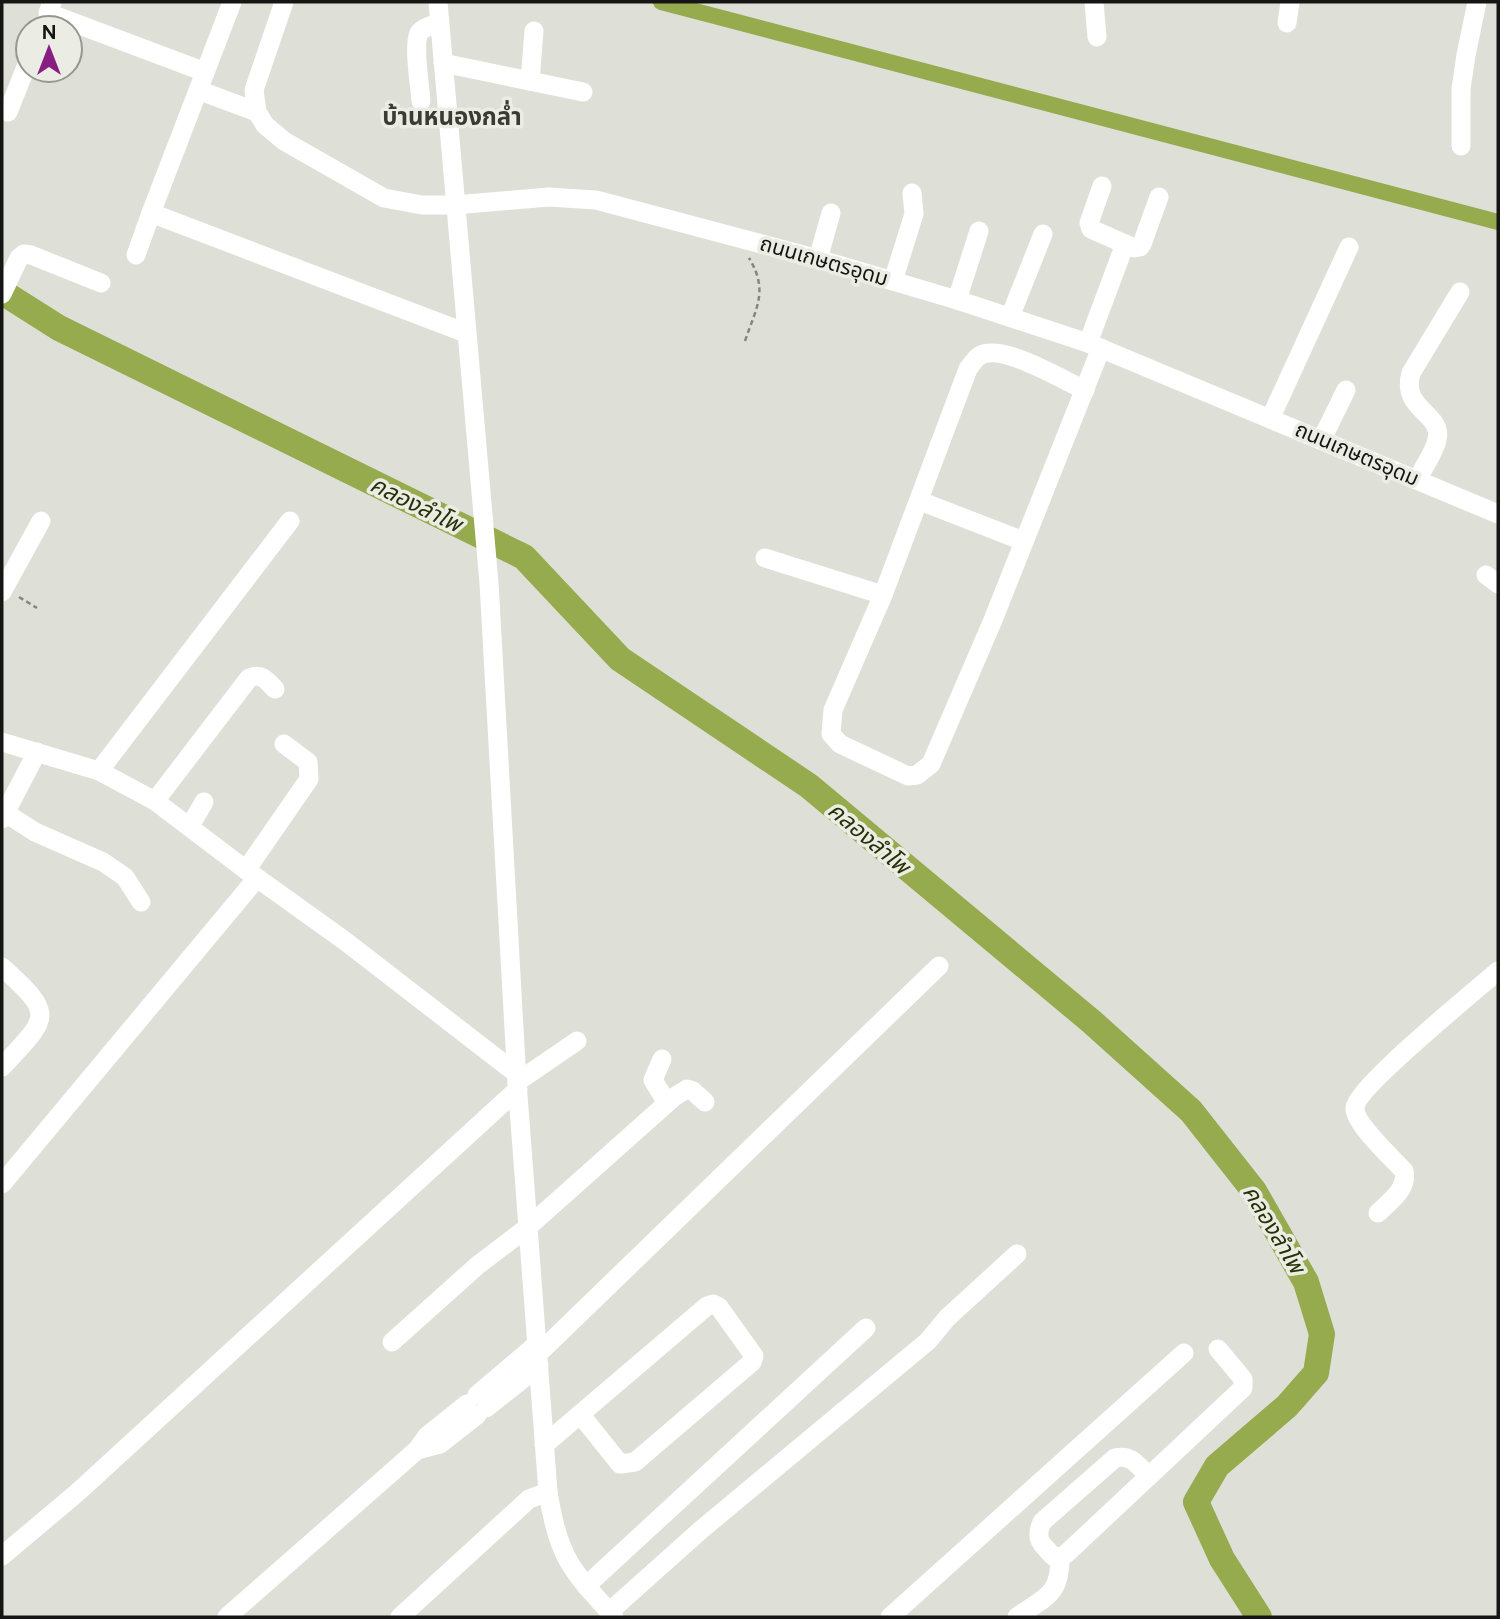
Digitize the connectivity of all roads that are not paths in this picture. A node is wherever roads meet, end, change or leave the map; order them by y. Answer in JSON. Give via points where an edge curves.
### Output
{"nodes":[{"id":1,"x":232,"y":2,"type":"edge"},
{"id":2,"x":284,"y":2,"type":"edge"},
{"id":3,"x":438,"y":2,"type":"edge"},
{"id":4,"x":1094,"y":2,"type":"edge"},
{"id":5,"x":1290,"y":2,"type":"edge"},
{"id":6,"x":1477,"y":2,"type":"edge"},
{"id":7,"x":439,"y":23,"type":"junction"},
{"id":8,"x":1287,"y":23,"type":"dead end"},
{"id":9,"x":84,"y":30,"type":"edge"},
{"id":10,"x":534,"y":31,"type":"dead end"},
{"id":11,"x":1097,"y":37,"type":"dead end"},
{"id":12,"x":443,"y":63,"type":"junction"},
{"id":13,"x":201,"y":81,"type":"junction"},
{"id":14,"x":530,"y":81,"type":"junction"},
{"id":15,"x":18,"y":84,"type":"edge"},
{"id":16,"x":583,"y":93,"type":"dead end"},
{"id":17,"x":421,"y":101,"type":"dead end"},
{"id":18,"x":257,"y":112,"type":"junction"},
{"id":19,"x":4,"y":117,"type":"edge"},
{"id":20,"x":1461,"y":146,"type":"dead end"},
{"id":21,"x":1102,"y":186,"type":"dead end"},
{"id":22,"x":912,"y":193,"type":"dead end"},
{"id":23,"x":1159,"y":197,"type":"dead end"},
{"id":24,"x":455,"y":205,"type":"junction"},
{"id":25,"x":151,"y":213,"type":"junction"},
{"id":26,"x":831,"y":213,"type":"dead end"},
{"id":27,"x":979,"y":230,"type":"dead end"},
{"id":28,"x":1043,"y":234,"type":"dead end"},
{"id":29,"x":1125,"y":244,"type":"junction"},
{"id":30,"x":1349,"y":247,"type":"dead end"},
{"id":31,"x":136,"y":255,"type":"dead end"},
{"id":32,"x":818,"y":259,"type":"junction"},
{"id":33,"x":892,"y":281,"type":"junction"},
{"id":34,"x":101,"y":283,"type":"dead end"},
{"id":35,"x":4,"y":288,"type":"edge"},
{"id":36,"x":1460,"y":292,"type":"dead end"},
{"id":37,"x":957,"y":300,"type":"junction"},
{"id":38,"x":1010,"y":317,"type":"junction"},
{"id":39,"x":466,"y":333,"type":"junction"},
{"id":40,"x":1095,"y":345,"type":"junction"},
{"id":41,"x":1084,"y":390,"type":"junction"},
{"id":42,"x":1346,"y":390,"type":"dead end"},
{"id":43,"x":1271,"y":417,"type":"junction"},
{"id":44,"x":1322,"y":439,"type":"junction"},
{"id":45,"x":1417,"y":480,"type":"junction"},
{"id":46,"x":920,"y":501,"type":"junction"},
{"id":47,"x":1498,"y":514,"type":"edge"},
{"id":48,"x":41,"y":521,"type":"dead end"},
{"id":49,"x":290,"y":521,"type":"dead end"},
{"id":50,"x":1023,"y":541,"type":"junction"},
{"id":51,"x":765,"y":558,"type":"dead end"},
{"id":52,"x":3,"y":590,"type":"edge"},
{"id":53,"x":883,"y":595,"type":"junction"},
{"id":54,"x":275,"y":689,"type":"dead end"},
{"id":55,"x":2,"y":741,"type":"edge"},
{"id":56,"x":284,"y":744,"type":"dead end"},
{"id":57,"x":37,"y":752,"type":"junction"},
{"id":58,"x":99,"y":771,"type":"junction"},
{"id":59,"x":155,"y":801,"type":"junction"},
{"id":60,"x":204,"y":802,"type":"dead end"},
{"id":61,"x":3,"y":816,"type":"edge"},
{"id":62,"x":190,"y":826,"type":"junction"},
{"id":63,"x":251,"y":874,"type":"junction"},
{"id":64,"x":141,"y":902,"type":"dead end"},
{"id":65,"x":939,"y":966,"type":"dead end"},
{"id":66,"x":2,"y":967,"type":"edge"},
{"id":67,"x":1498,"y":971,"type":"edge"},
{"id":68,"x":578,"y":1041,"type":"dead end"},
{"id":69,"x":662,"y":1059,"type":"dead end"},
{"id":70,"x":2,"y":1067,"type":"edge"},
{"id":71,"x":517,"y":1082,"type":"junction"},
{"id":72,"x":705,"y":1102,"type":"dead end"},
{"id":73,"x":667,"y":1103,"type":"junction"},
{"id":74,"x":2,"y":1184,"type":"edge"},
{"id":75,"x":1378,"y":1213,"type":"dead end"},
{"id":76,"x":528,"y":1227,"type":"junction"},
{"id":77,"x":1017,"y":1254,"type":"dead end"},
{"id":78,"x":866,"y":1328,"type":"dead end"},
{"id":79,"x":392,"y":1342,"type":"dead end"},
{"id":80,"x":1218,"y":1349,"type":"dead end"},
{"id":81,"x":1184,"y":1353,"type":"dead end"},
{"id":82,"x":538,"y":1354,"type":"junction"},
{"id":83,"x":580,"y":1414,"type":"junction"},
{"id":84,"x":544,"y":1446,"type":"junction"},
{"id":85,"x":1148,"y":1475,"type":"junction"},
{"id":86,"x":548,"y":1492,"type":"junction"},
{"id":87,"x":2,"y":1556,"type":"edge"},
{"id":88,"x":1060,"y":1557,"type":"junction"},
{"id":89,"x":586,"y":1586,"type":"junction"},
{"id":90,"x":611,"y":1615,"type":"edge"},
{"id":91,"x":227,"y":1617,"type":"edge"},
{"id":92,"x":400,"y":1617,"type":"edge"},
{"id":93,"x":890,"y":1617,"type":"edge"},
{"id":94,"x":1017,"y":1617,"type":"edge"}],
"edges":[{"from":1,"to":13,"type":"street"},
{"from":2,"to":18,"type":"street","via":[[254,90]]},
{"from":3,"to":7,"type":"street"},
{"from":4,"to":11,"type":"street"},
{"from":5,"to":8,"type":"street"},
{"from":6,"to":20,"type":"street","via":[[1461,89]]},
{"from":7,"to":12,"type":"street"},
{"from":7,"to":17,"type":"street","via":[[419,32]]},
{"from":9,"to":13,"type":"street"},
{"from":10,"to":14,"type":"street"},
{"from":12,"to":14,"type":"street"},
{"from":12,"to":24,"type":"street"},
{"from":13,"to":18,"type":"street"},
{"from":13,"to":25,"type":"street"},
{"from":14,"to":16,"type":"street"},
{"from":15,"to":19,"type":"street"},
{"from":18,"to":24,"type":"street","name":"ถนนเกษตรอุดม","via":[[284,141],[384,198]]},
{"from":21,"to":29,"type":"street","via":[[1091,229]]},
{"from":22,"to":33,"type":"street","via":[[915,214]]},
{"from":23,"to":29,"type":"street","via":[[1140,247]]},
{"from":24,"to":32,"type":"street","name":"ถนนเกษตรอุดม","via":[[549,197],[596,200]]},
{"from":24,"to":39,"type":"street"},
{"from":25,"to":31,"type":"street"},
{"from":25,"to":39,"type":"street"},
{"from":26,"to":32,"type":"street"},
{"from":27,"to":37,"type":"street"},
{"from":28,"to":38,"type":"street"},
{"from":29,"to":40,"type":"street"},
{"from":30,"to":43,"type":"street"},
{"from":32,"to":33,"type":"street","name":"ถนนเกษตรอุดม"},
{"from":33,"to":37,"type":"street","name":"ถนนเกษตรอุดม"},
{"from":34,"to":35,"type":"street","via":[[24,254]]},
{"from":36,"to":45,"type":"street","via":[[1408,383],[1411,398],[1437,431]]},
{"from":37,"to":38,"type":"street","name":"ถนนเกษตรอุดม"},
{"from":38,"to":40,"type":"street","name":"ถนนเกษตรอุดม"},
{"from":39,"to":71,"type":"street","via":[[489,583]]},
{"from":40,"to":41,"type":"street"},
{"from":40,"to":43,"type":"street","name":"ถนนเกษตรอุดม"},
{"from":41,"to":46,"type":"street","via":[[1009,354],[980,356],[968,369]]},
{"from":41,"to":50,"type":"street"},
{"from":42,"to":44,"type":"street"},
{"from":43,"to":44,"type":"street","name":"ถนนเกษตรอุดม"},
{"from":44,"to":45,"type":"street","name":"ถนนเกษตรอุดม"},
{"from":45,"to":47,"type":"street","name":"ถนนเกษตรอุดม"},
{"from":46,"to":50,"type":"street"},
{"from":46,"to":53,"type":"street"},
{"from":48,"to":52,"type":"street"},
{"from":49,"to":58,"type":"street"},
{"from":50,"to":53,"type":"street","via":[[931,764],[917,775],[908,776],[839,744],[831,734],[833,710]]},
{"from":51,"to":53,"type":"street"},
{"from":54,"to":59,"type":"street","via":[[263,677],[249,678]]},
{"from":55,"to":57,"type":"street"},
{"from":56,"to":63,"type":"street","via":[[308,762],[309,779]]},
{"from":57,"to":58,"type":"street"},
{"from":57,"to":61,"type":"street"},
{"from":58,"to":59,"type":"street"},
{"from":59,"to":62,"type":"street"},
{"from":60,"to":62,"type":"street"},
{"from":61,"to":64,"type":"street","via":[[103,862],[125,877]]},
{"from":62,"to":63,"type":"street"},
{"from":63,"to":71,"type":"street","via":[[345,941]]},
{"from":63,"to":74,"type":"street"},
{"from":65,"to":82,"type":"street"},
{"from":66,"to":70,"type":"street","via":[[36,999],[41,1015],[37,1029]]},
{"from":67,"to":75,"type":"street","via":[[1358,1098],[1359,1121],[1404,1171],[1404,1186]]},
{"from":68,"to":71,"type":"street"},
{"from":69,"to":73,"type":"street","via":[[653,1080]]},
{"from":71,"to":76,"type":"street"},
{"from":71,"to":87,"type":"street","via":[[78,1492]]},
{"from":72,"to":73,"type":"street","via":[[687,1089]]},
{"from":73,"to":76,"type":"street"},
{"from":76,"to":79,"type":"street"},
{"from":76,"to":82,"type":"street"},
{"from":77,"to":90,"type":"street","via":[[928,1341],[702,1529]]},
{"from":78,"to":89,"type":"street"},
{"from":80,"to":85,"type":"street","via":[[1243,1380],[1243,1388]]},
{"from":81,"to":93,"type":"street"},
{"from":82,"to":84,"type":"street"},
{"from":82,"to":91,"type":"street","via":[[477,1406],[427,1436],[417,1450]]},
{"from":83,"to":83,"type":"street","via":[[620,1464],[635,1462],[754,1356],[713,1304]]},
{"from":83,"to":84,"type":"street"},
{"from":84,"to":86,"type":"street"},
{"from":85,"to":88,"type":"street"},
{"from":85,"to":88,"type":"street","via":[[1132,1459],[1115,1458],[1042,1522],[1040,1541],[1054,1557]]},
{"from":86,"to":89,"type":"street","via":[[561,1550]]},
{"from":86,"to":92,"type":"street","via":[[529,1499]]},
{"from":88,"to":94,"type":"street","via":[[1056,1588]]},
{"from":89,"to":90,"type":"street"}]}
